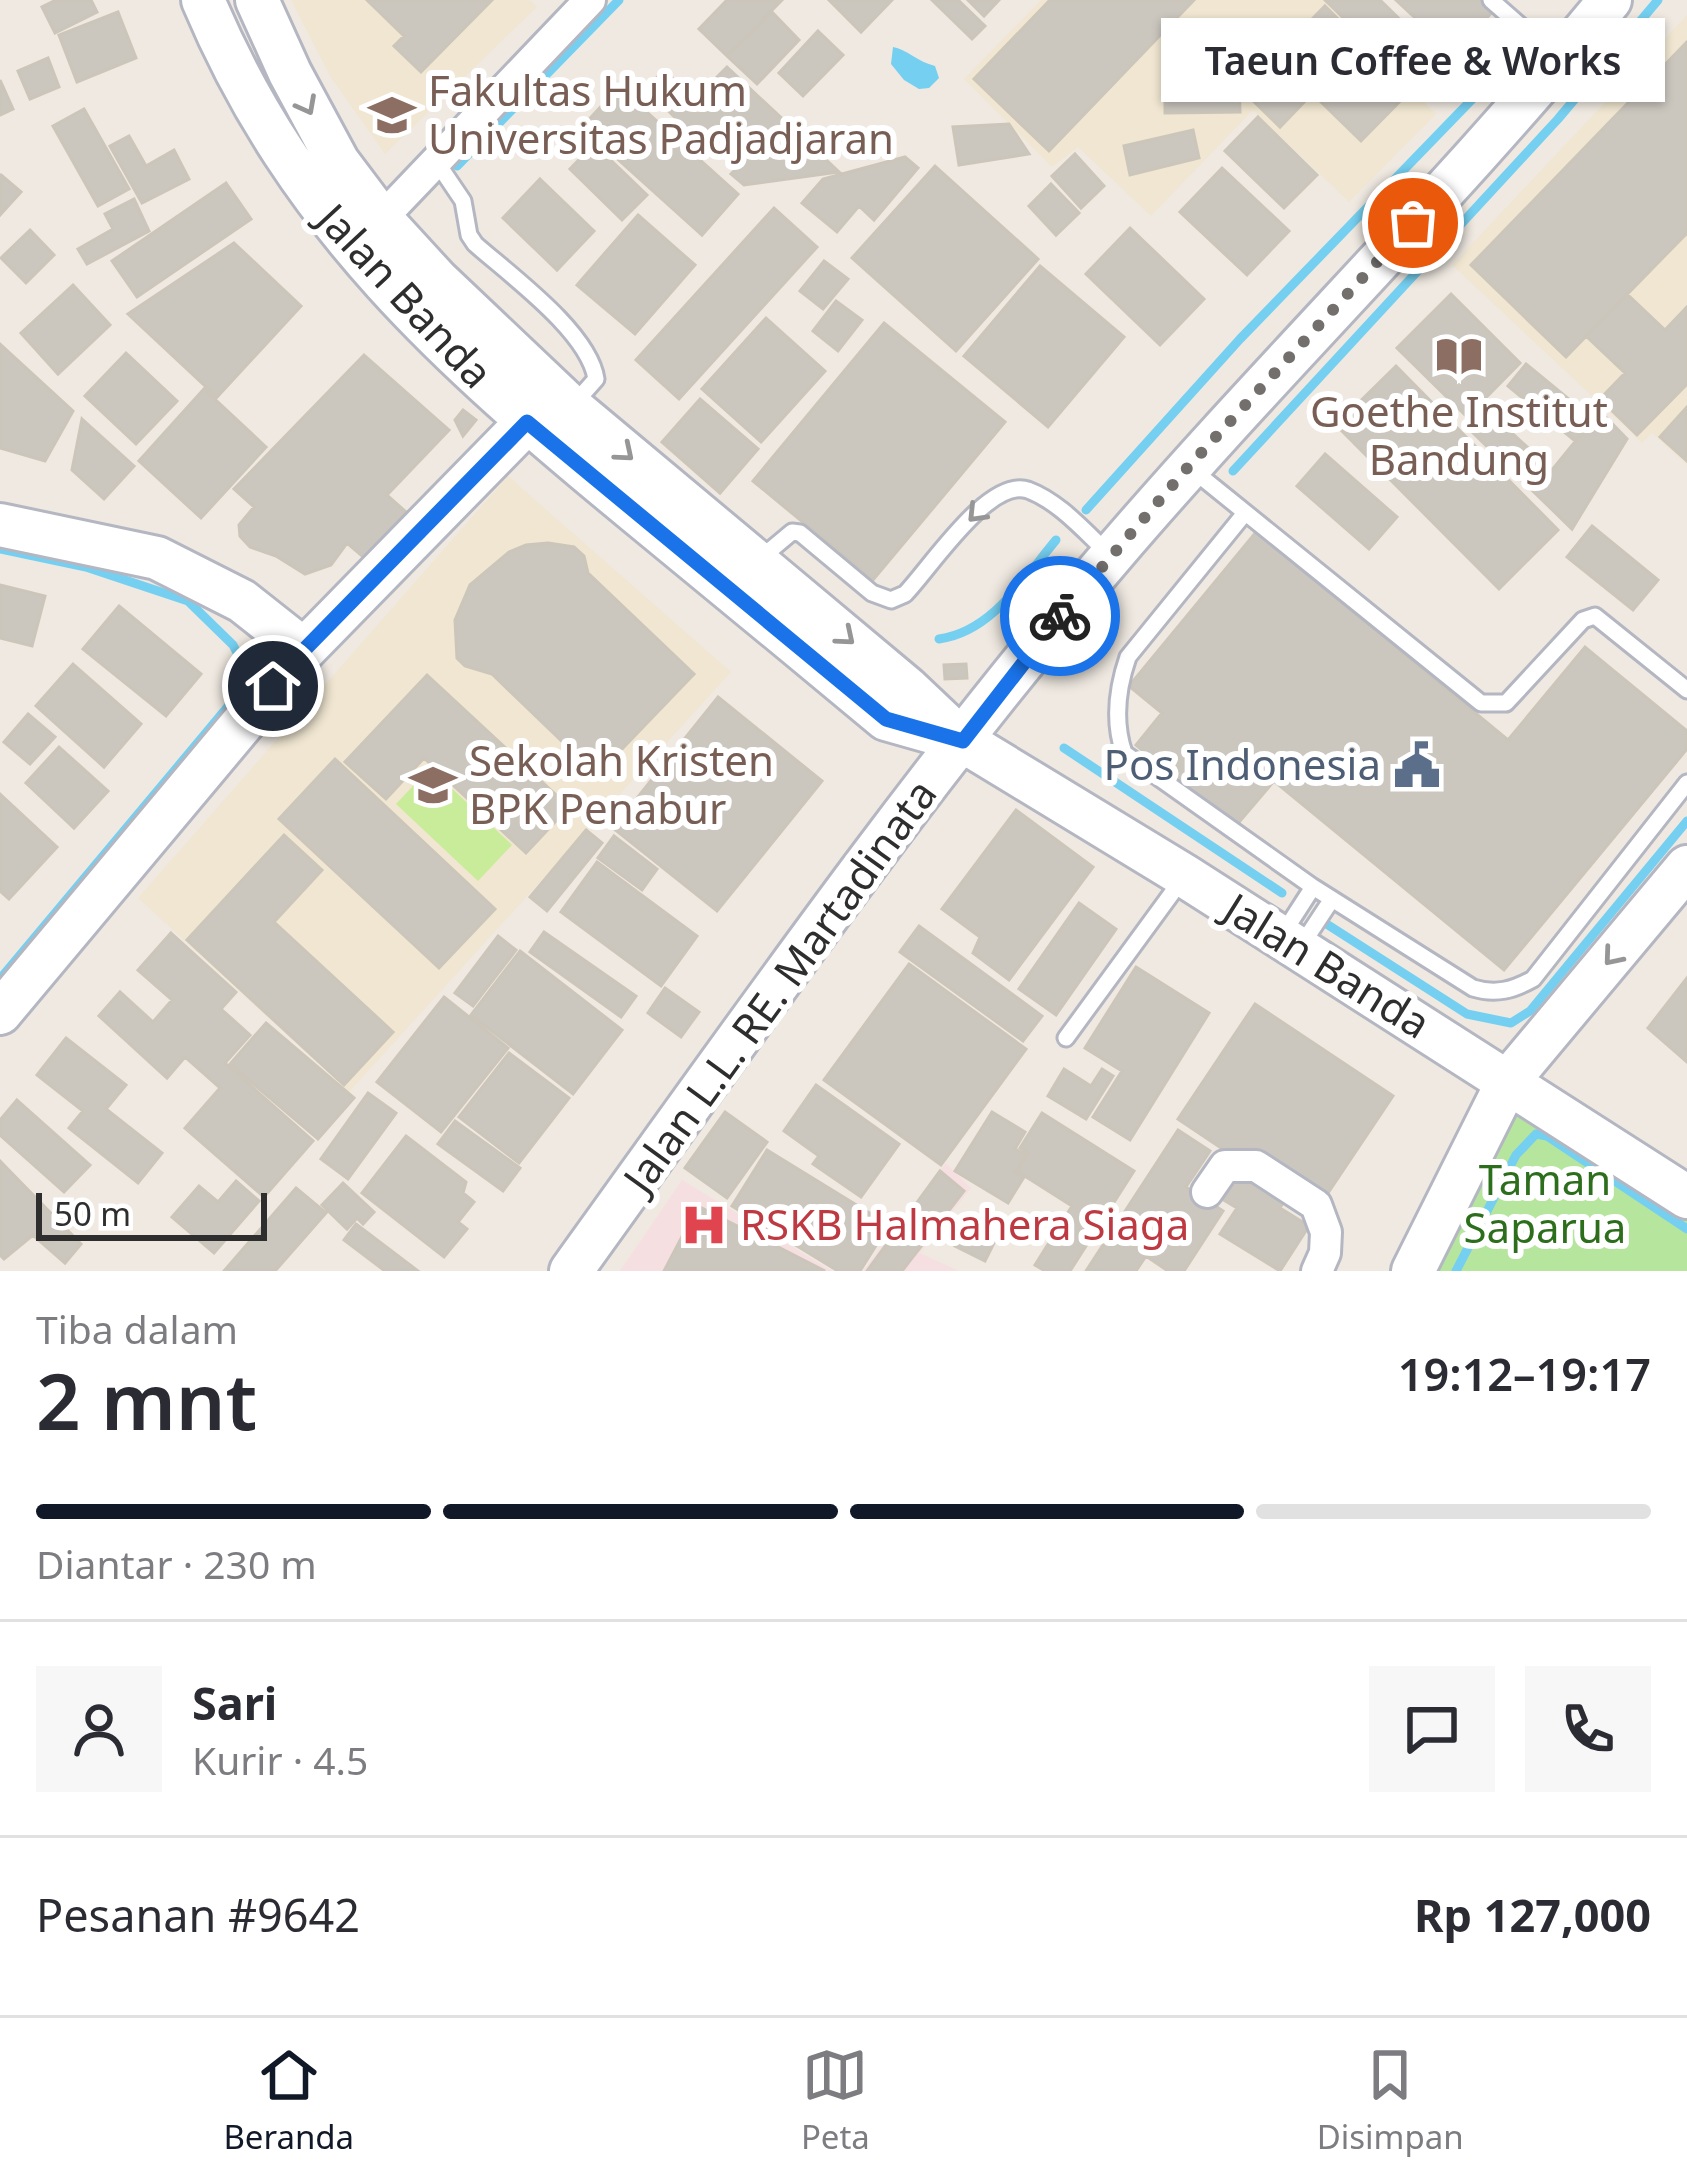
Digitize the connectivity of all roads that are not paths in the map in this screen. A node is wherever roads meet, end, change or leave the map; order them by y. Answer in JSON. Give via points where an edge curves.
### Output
{"nodes":[{"id":1,"x":203,"y":0,"type":"edge"},
{"id":2,"x":257,"y":0,"type":"edge"},
{"id":3,"x":590,"y":0,"type":"edge"},
{"id":4,"x":1491,"y":0,"type":"edge"},
{"id":5,"x":1610,"y":0,"type":"edge"},
{"id":6,"x":1560,"y":61,"type":"junction"},
{"id":7,"x":436,"y":160,"type":"junction"},
{"id":8,"x":381,"y":219,"type":"junction"},
{"id":9,"x":571,"y":407,"type":"junction"},
{"id":10,"x":527,"y":422,"type":"junction"},
{"id":11,"x":1189,"y":466,"type":"junction"},
{"id":12,"x":1245,"y":513,"type":"junction"},
{"id":13,"x":0,"y":524,"type":"edge"},
{"id":14,"x":1111,"y":556,"type":"junction"},
{"id":15,"x":756,"y":563,"type":"junction"},
{"id":16,"x":304,"y":650,"type":"junction"},
{"id":17,"x":1687,"y":690,"type":"edge"},
{"id":18,"x":963,"y":741,"type":"junction"},
{"id":19,"x":1687,"y":783,"type":"edge"},
{"id":20,"x":1687,"y":867,"type":"edge"},
{"id":21,"x":1185,"y":876,"type":"junction"},
{"id":22,"x":1313,"y":887,"type":"junction"},
{"id":23,"x":1332,"y":899,"type":"junction"},
{"id":24,"x":1290,"y":943,"type":"junction"},
{"id":25,"x":0,"y":1013,"type":"edge"},
{"id":26,"x":1066,"y":1038,"type":"dead end"},
{"id":27,"x":1508,"y":1081,"type":"junction"},
{"id":28,"x":1207,"y":1192,"type":"dead end"},
{"id":29,"x":1687,"y":1197,"type":"edge"},
{"id":30,"x":571,"y":1271,"type":"edge"},
{"id":31,"x":1317,"y":1271,"type":"edge"},
{"id":32,"x":1414,"y":1271,"type":"edge"}],
"edges":[{"from":1,"to":10,"type":"street","name":"Jalan Banda","via":[[265,128],[347,243]]},
{"from":2,"to":8,"type":"street","name":"Jalan Banda","one_way":true,"via":[[314,120]]},
{"from":3,"to":7,"type":"street"},
{"from":4,"to":6,"type":"lane"},
{"from":5,"to":6,"type":"street","name":"Jalan L.L. RE. Martadinata"},
{"from":6,"to":11,"type":"street","name":"Jalan L.L. RE. Martadinata"},
{"from":7,"to":8,"type":"street"},
{"from":7,"to":9,"type":"lane","via":[[463,201],[475,244],[564,326],[594,367],[596,379]]},
{"from":8,"to":9,"type":"street","name":"Jalan Banda"},
{"from":9,"to":15,"type":"street","name":"Jalan Banda","one_way":true},
{"from":10,"to":16,"type":"street"},
{"from":10,"to":18,"type":"street","name":"Jalan Banda","via":[[886,719]]},
{"from":11,"to":12,"type":"lane"},
{"from":11,"to":14,"type":"street","name":"Jalan L.L. RE. Martadinata"},
{"from":12,"to":17,"type":"lane","via":[[1481,704],[1506,703],[1594,616]]},
{"from":12,"to":22,"type":"lane","via":[[1128,657],[1119,737],[1124,753],[1151,775]]},
{"from":13,"to":16,"type":"street","via":[[158,559],[242,601]]},
{"from":14,"to":15,"type":"lane","one_way":true,"via":[[1024,488],[998,494],[975,512],[935,563],[891,599],[872,593],[800,533],[784,536]]},
{"from":14,"to":18,"type":"street","name":"Jalan L.L. RE. Martadinata"},
{"from":15,"to":18,"type":"street","name":"Jalan Banda","one_way":true},
{"from":16,"to":25,"type":"street"},
{"from":18,"to":21,"type":"street","name":"Jalan Banda"},
{"from":18,"to":30,"type":"street","name":"Jalan L.L. RE. Martadinata"},
{"from":19,"to":23,"type":"lane","via":[[1533,979],[1514,990],[1473,988]]},
{"from":20,"to":27,"type":"street","one_way":true},
{"from":21,"to":24,"type":"street","name":"Jalan Banda"},
{"from":21,"to":26,"type":"lane"},
{"from":22,"to":23,"type":"lane"},
{"from":22,"to":24,"type":"lane"},
{"from":23,"to":24,"type":"lane"},
{"from":24,"to":27,"type":"street","name":"Jalan Banda"},
{"from":27,"to":29,"type":"street","name":"Jalan Banda"},
{"from":27,"to":32,"type":"street"},
{"from":28,"to":31,"type":"street","via":[[1225,1166],[1256,1166],[1316,1205],[1326,1232]]}]}
